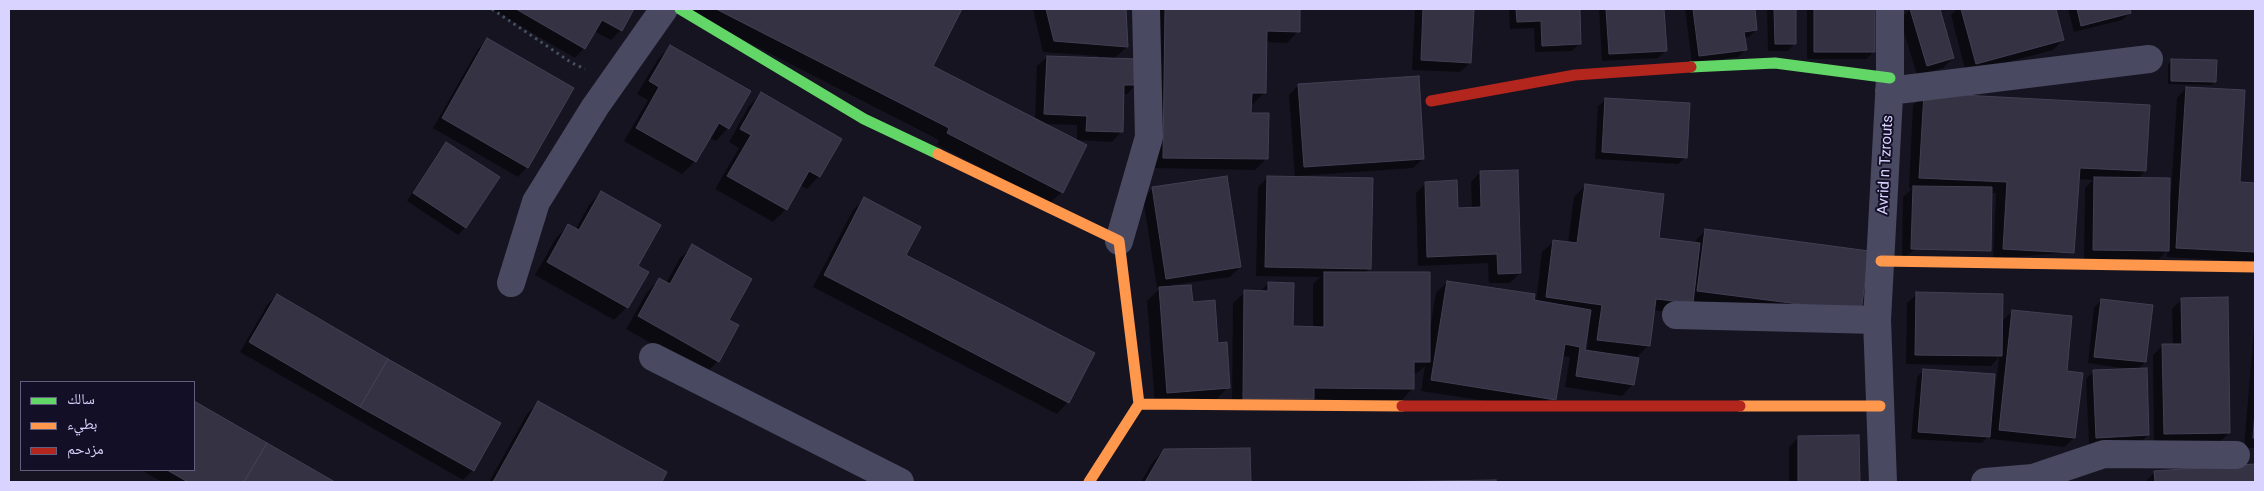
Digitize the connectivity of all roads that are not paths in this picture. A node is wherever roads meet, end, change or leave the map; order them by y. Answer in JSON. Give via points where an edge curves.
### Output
{"nodes":[{"id":1,"x":664,"y":9,"type":"edge"},
{"id":2,"x":680,"y":9,"type":"edge"},
{"id":3,"x":1146,"y":9,"type":"edge"},
{"id":4,"x":1890,"y":9,"type":"edge"},
{"id":5,"x":2149,"y":59,"type":"dead end"},
{"id":6,"x":1889,"y":85,"type":"junction"},
{"id":7,"x":1431,"y":101,"type":"dead end"},
{"id":8,"x":1119,"y":241,"type":"junction"},
{"id":9,"x":1881,"y":261,"type":"junction"},
{"id":10,"x":2255,"y":267,"type":"edge"},
{"id":11,"x":511,"y":283,"type":"dead end"},
{"id":12,"x":1676,"y":315,"type":"dead end"},
{"id":13,"x":1878,"y":320,"type":"junction"},
{"id":14,"x":653,"y":357,"type":"dead end"},
{"id":15,"x":1139,"y":404,"type":"junction"},
{"id":16,"x":1880,"y":406,"type":"junction"},
{"id":17,"x":2236,"y":455,"type":"dead end"},
{"id":18,"x":900,"y":482,"type":"edge"},
{"id":19,"x":1089,"y":482,"type":"edge"},
{"id":20,"x":1883,"y":482,"type":"edge"},
{"id":21,"x":1985,"y":482,"type":"edge"}],
"edges":[{"from":1,"to":11,"type":"street","via":[[613,81],[536,202]]},
{"from":2,"to":8,"type":"street","via":[[864,119]]},
{"from":3,"to":8,"type":"street","via":[[1149,136]]},
{"from":4,"to":6,"type":"street","name":"Avrid n Tzrouts"},
{"from":5,"to":6,"type":"street"},
{"from":6,"to":7,"type":"street","via":[[1774,63],[1575,76]]},
{"from":6,"to":9,"type":"street","name":"Avrid n Tzrouts"},
{"from":8,"to":15,"type":"street"},
{"from":9,"to":10,"type":"street"},
{"from":9,"to":13,"type":"street","name":"Avrid n Tzrouts"},
{"from":12,"to":13,"type":"street"},
{"from":13,"to":16,"type":"street","name":"Avrid n Tzrouts"},
{"from":14,"to":18,"type":"street"},
{"from":15,"to":16,"type":"street"},
{"from":15,"to":19,"type":"street"},
{"from":16,"to":20,"type":"street","name":"Avrid n Tzrouts"},
{"from":17,"to":21,"type":"street","via":[[2104,454],[2033,478]]}]}
